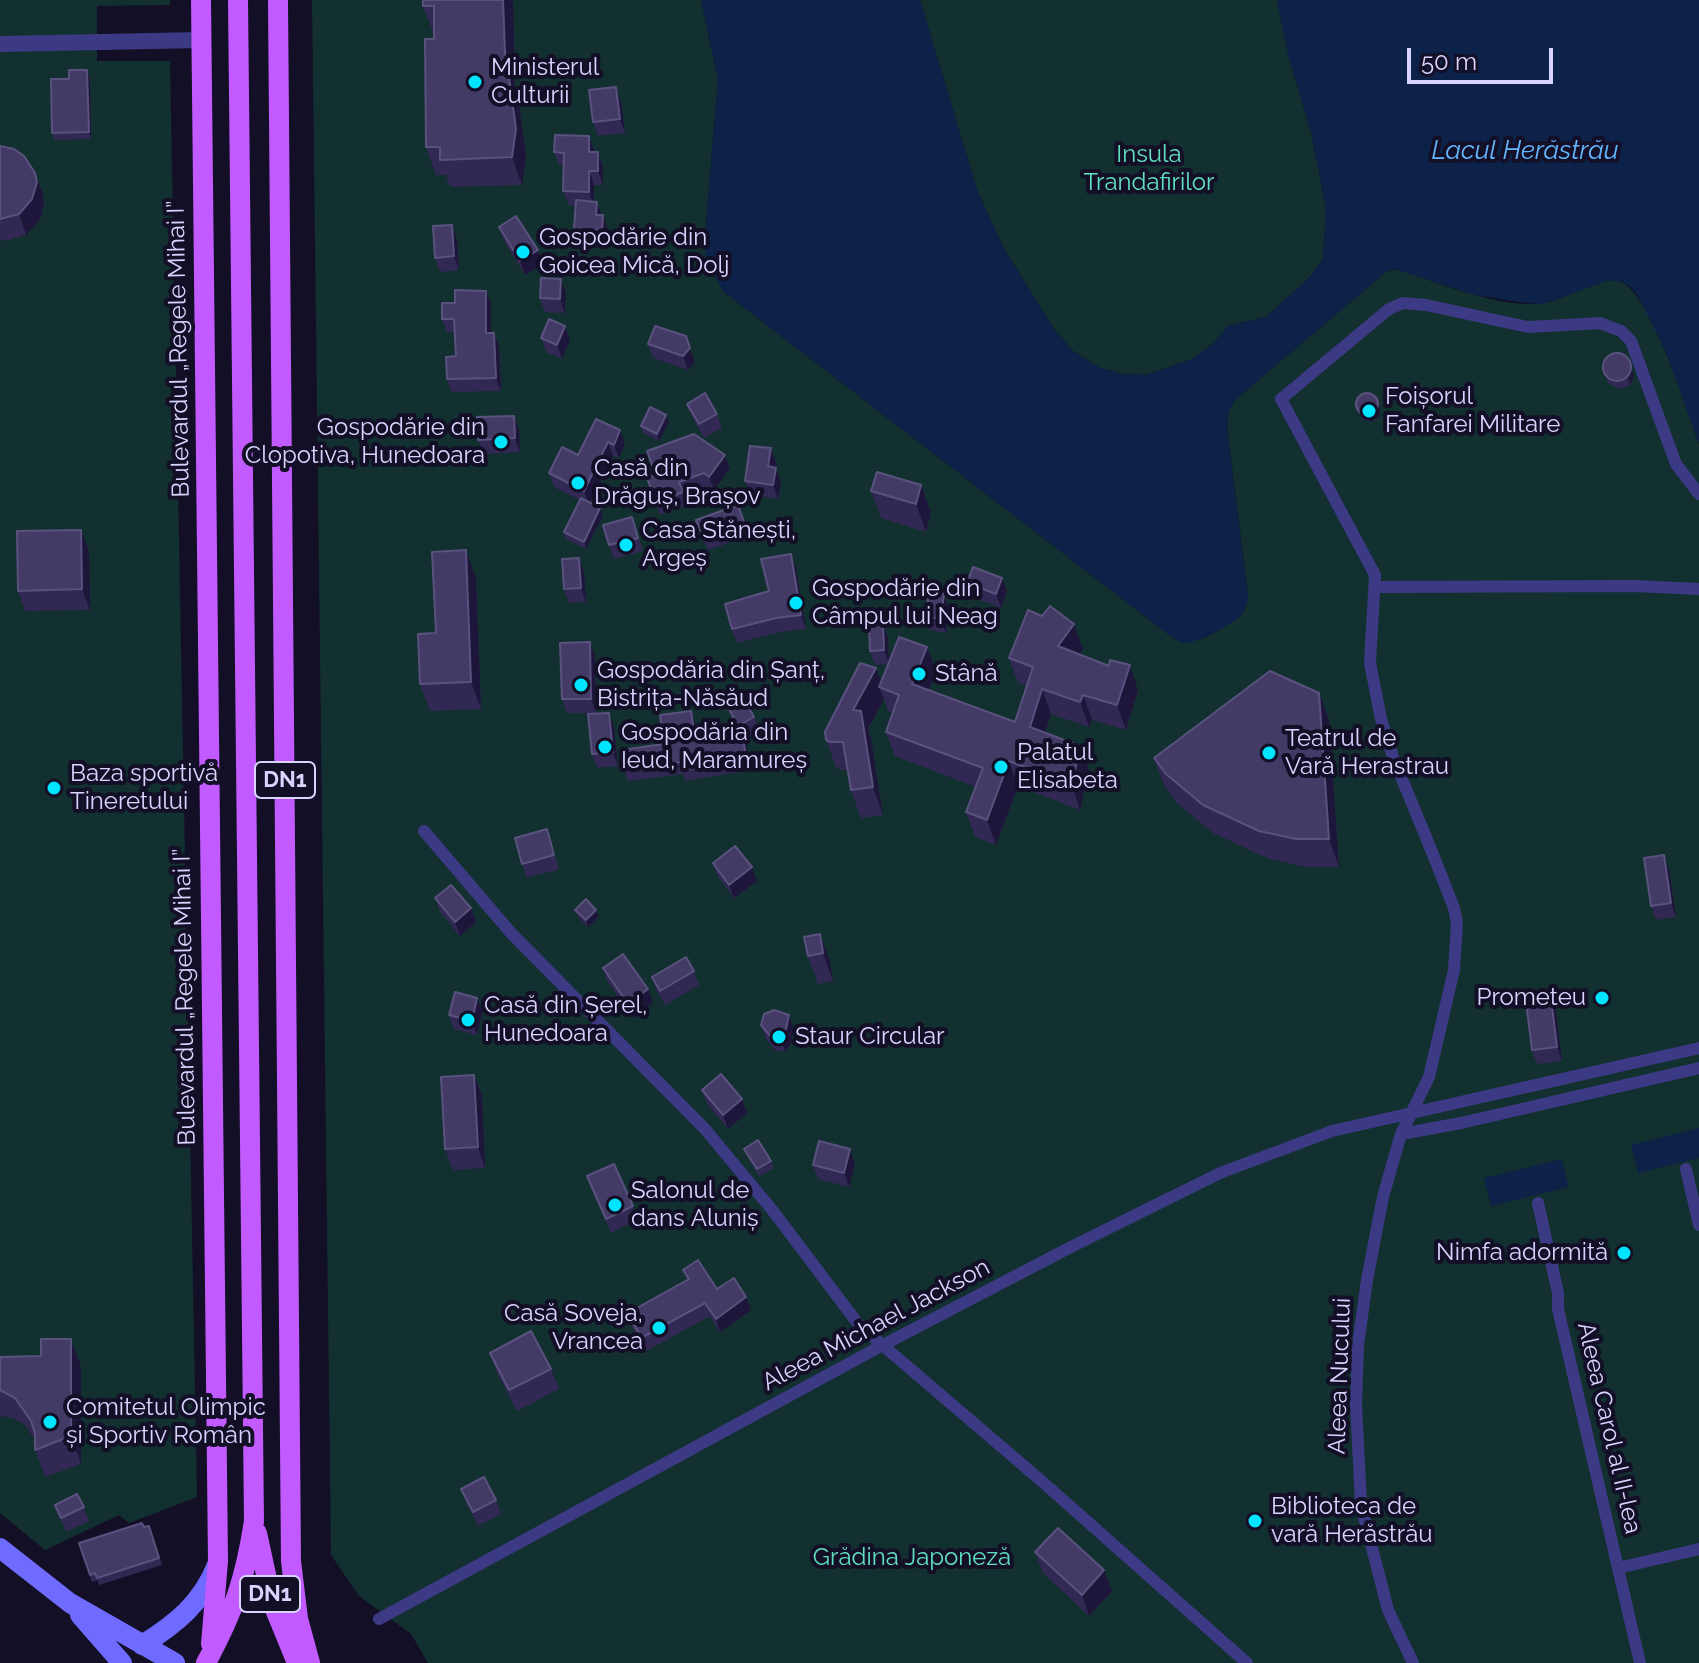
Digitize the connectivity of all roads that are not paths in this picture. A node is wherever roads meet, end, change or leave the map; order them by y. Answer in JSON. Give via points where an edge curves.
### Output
{"nodes":[{"id":1,"x":201,"y":0,"type":"edge"},
{"id":2,"x":238,"y":0,"type":"edge"},
{"id":3,"x":278,"y":0,"type":"edge"},
{"id":4,"x":201,"y":40,"type":"junction"},
{"id":5,"x":0,"y":44,"type":"edge"},
{"id":6,"x":1699,"y":494,"type":"edge"},
{"id":7,"x":1376,"y":587,"type":"junction"},
{"id":8,"x":1699,"y":589,"type":"edge"},
{"id":9,"x":424,"y":831,"type":"dead end"},
{"id":10,"x":1699,"y":1048,"type":"edge"},
{"id":11,"x":1699,"y":1068,"type":"edge"},
{"id":12,"x":1412,"y":1112,"type":"junction"},
{"id":13,"x":1401,"y":1134,"type":"junction"},
{"id":14,"x":1686,"y":1169,"type":"dead end"},
{"id":15,"x":1538,"y":1203,"type":"dead end"},
{"id":16,"x":1699,"y":1225,"type":"edge"},
{"id":17,"x":881,"y":1346,"type":"junction"},
{"id":18,"x":254,"y":1521,"type":"junction"},
{"id":19,"x":0,"y":1548,"type":"edge"},
{"id":20,"x":1699,"y":1549,"type":"edge"},
{"id":21,"x":218,"y":1561,"type":"junction"},
{"id":22,"x":1618,"y":1568,"type":"junction"},
{"id":23,"x":70,"y":1603,"type":"junction"},
{"id":24,"x":379,"y":1619,"type":"dead end"},
{"id":25,"x":142,"y":1645,"type":"junction"},
{"id":26,"x":207,"y":1660,"type":"edge"},
{"id":27,"x":122,"y":1663,"type":"edge"},
{"id":28,"x":175,"y":1663,"type":"edge"},
{"id":29,"x":297,"y":1663,"type":"edge"},
{"id":30,"x":310,"y":1663,"type":"edge"},
{"id":31,"x":1247,"y":1663,"type":"edge"},
{"id":32,"x":1413,"y":1663,"type":"edge"},
{"id":33,"x":1640,"y":1663,"type":"edge"}],
"edges":[{"from":1,"to":4,"type":"main road","name":"Bulevardul „Regele Mihai I”","number":"DN1"},
{"from":2,"to":18,"type":"main road","name":"Bulevardul „Regele Mihai I”","number":"DN1"},
{"from":3,"to":30,"type":"main road","number":"DN1","via":[[291,1561]]},
{"from":4,"to":5,"type":"street"},
{"from":4,"to":21,"type":"main road","name":"Bulevardul „Regele Mihai I”","number":"DN1"},
{"from":6,"to":7,"type":"street","via":[[1676,464],[1631,341],[1621,331],[1589,322],[1528,327],[1426,305],[1395,305],[1281,399],[1371,565]]},
{"from":7,"to":8,"type":"street"},
{"from":7,"to":12,"type":"street","name":"Aleea Nucului","via":[[1370,663],[1384,728],[1457,923],[1454,970],[1429,1077]]},
{"from":9,"to":17,"type":"street","via":[[511,933],[705,1129]]},
{"from":10,"to":12,"type":"street","name":"Aleea Michael Jackson"},
{"from":11,"to":13,"type":"street"},
{"from":12,"to":13,"type":"street","name":"Aleea Nucului"},
{"from":12,"to":17,"type":"street","name":"Aleea Michael Jackson","via":[[1332,1131],[1220,1173]]},
{"from":13,"to":32,"type":"street","name":"Aleea Nucului","via":[[1367,1280],[1356,1403],[1361,1505],[1388,1610]]},
{"from":14,"to":16,"type":"street"},
{"from":15,"to":22,"type":"street","name":"Aleea Carol al II-lea"},
{"from":17,"to":24,"type":"street","name":"Aleea Michael Jackson"},
{"from":17,"to":31,"type":"street"},
{"from":18,"to":26,"type":"main road","name":"Bulevardul „Regele Mihai I”","number":"DN1","via":[[239,1595]]},
{"from":18,"to":29,"type":"main road","name":"Bulevardul „Regele Mihai I”","number":"DN1","via":[[272,1602]]},
{"from":19,"to":23,"type":"main road"},
{"from":20,"to":22,"type":"street"},
{"from":21,"to":25,"type":"main road","via":[[209,1586],[192,1608]]},
{"from":21,"to":26,"type":"main road","name":"Bulevardul „Regele Mihai I”","number":"DN1"},
{"from":22,"to":33,"type":"street","name":"Aleea Carol al II-lea"},
{"from":23,"to":25,"type":"main road"},
{"from":23,"to":27,"type":"main road"},
{"from":25,"to":28,"type":"main road"}]}
